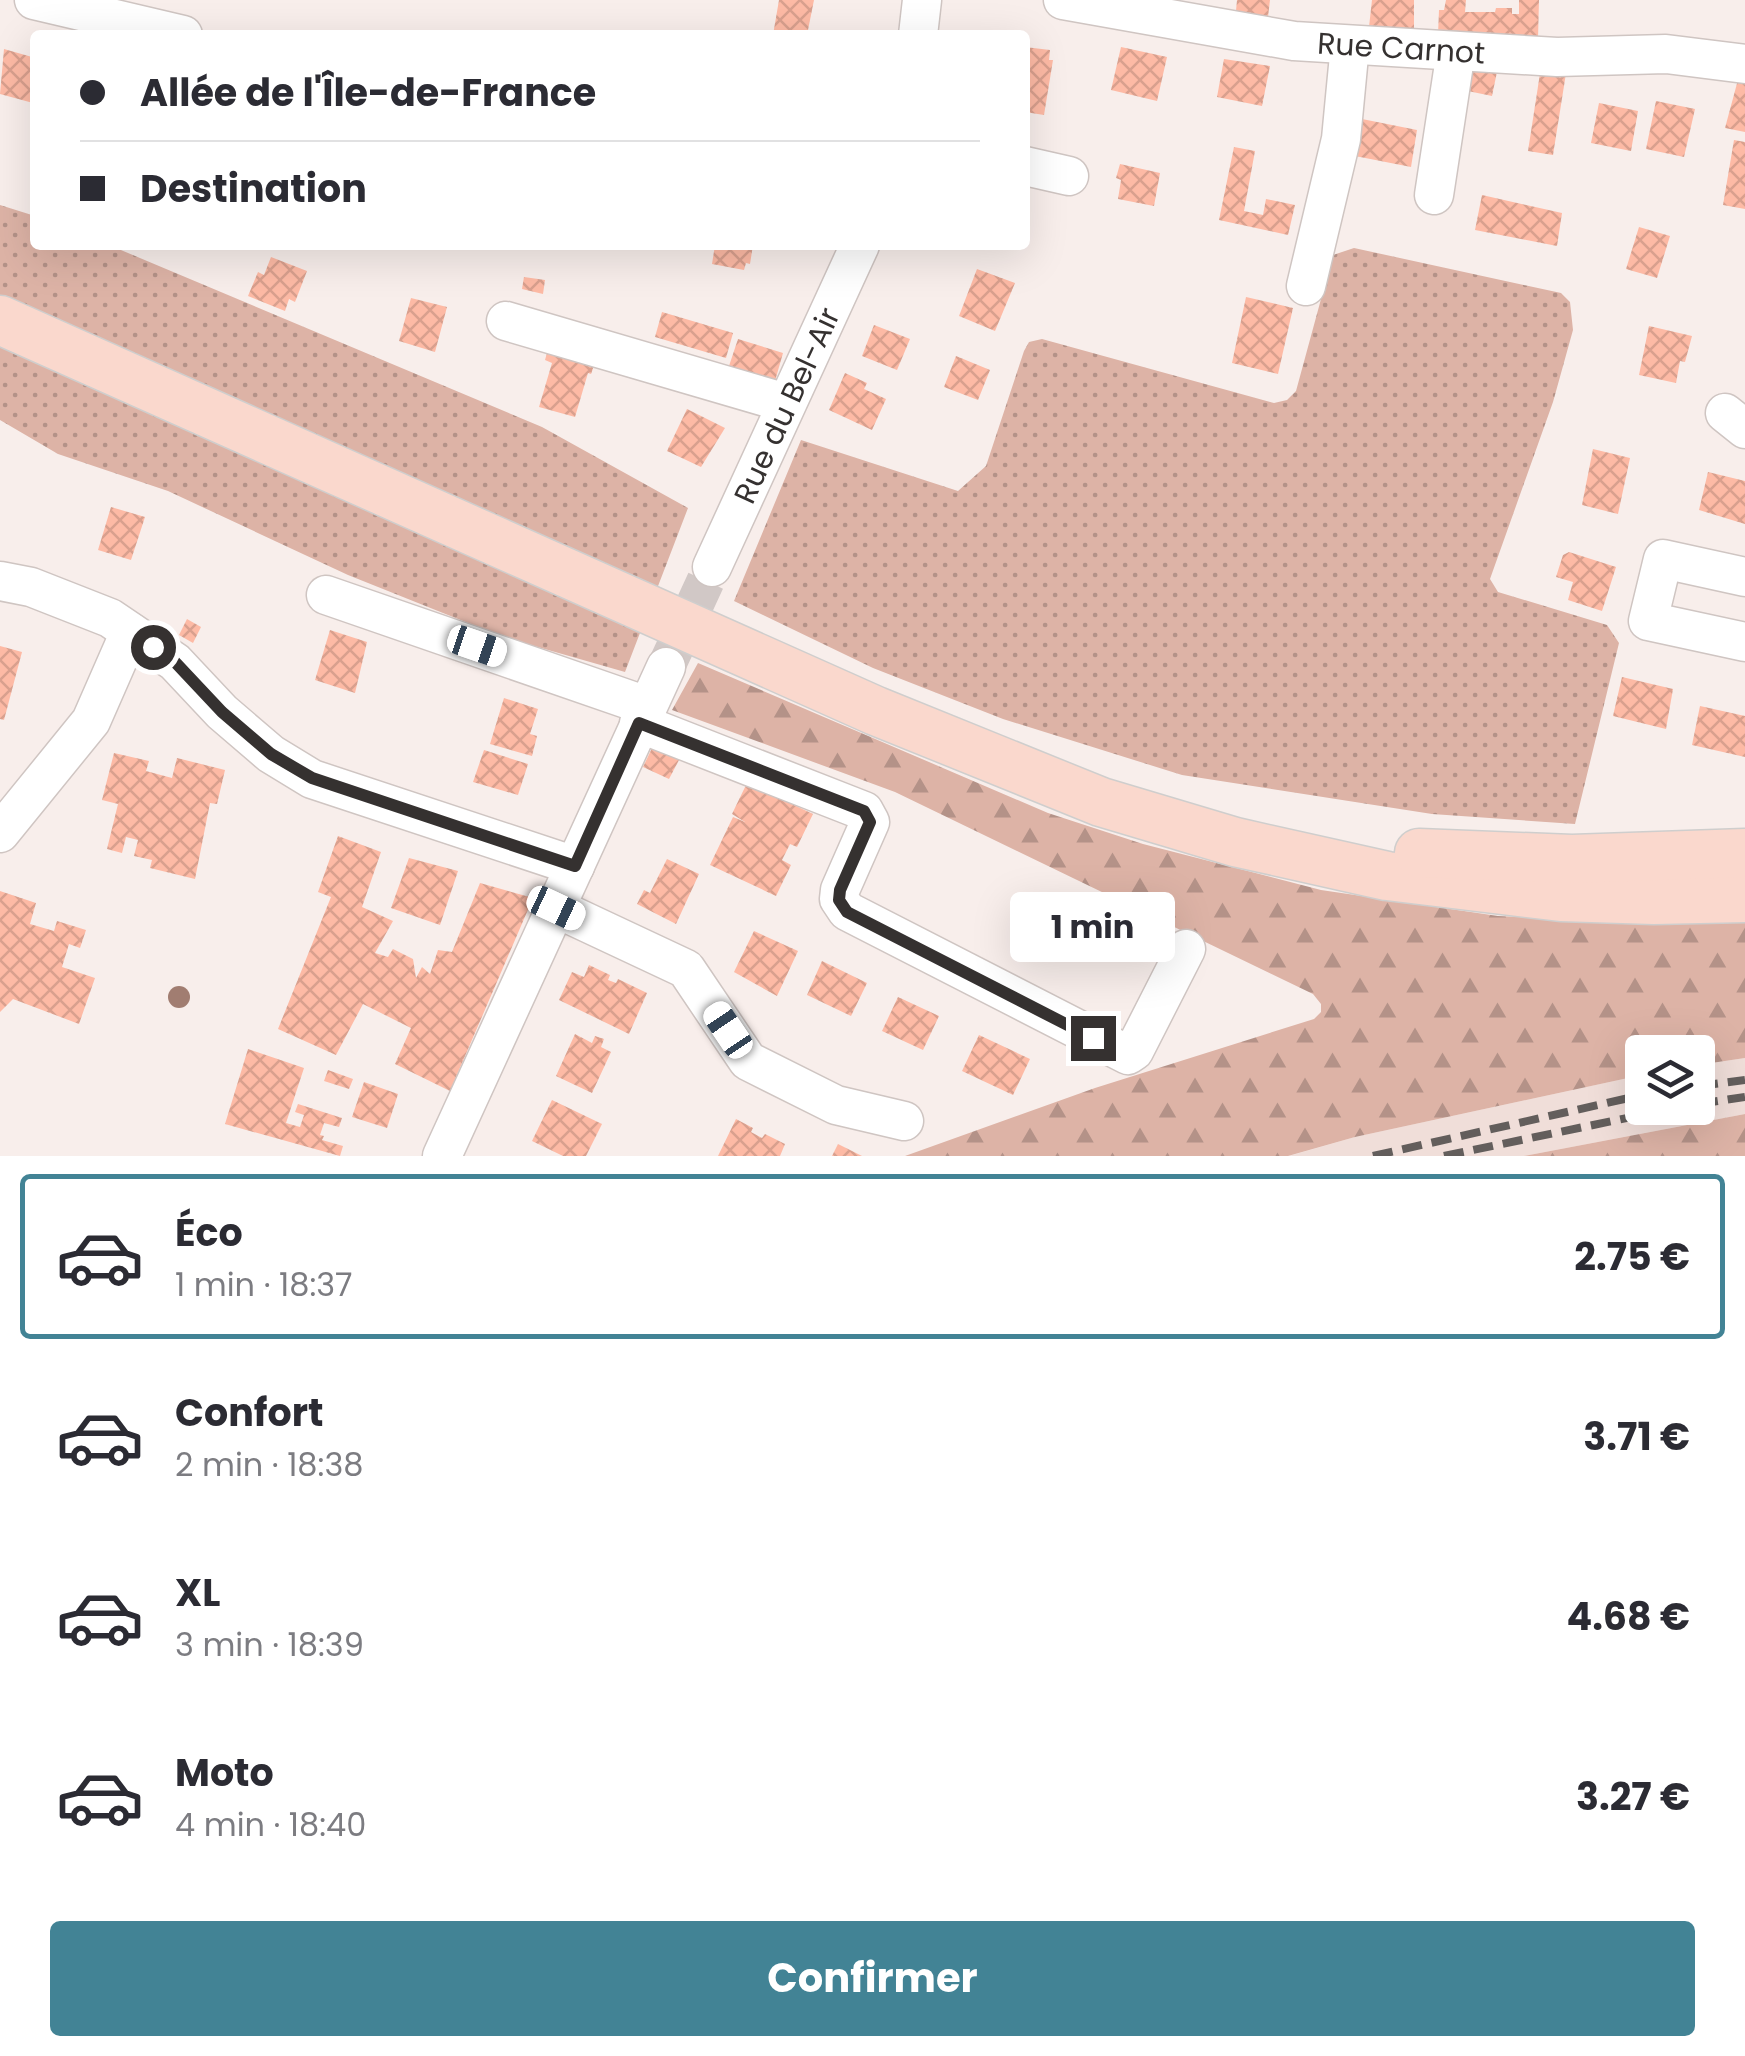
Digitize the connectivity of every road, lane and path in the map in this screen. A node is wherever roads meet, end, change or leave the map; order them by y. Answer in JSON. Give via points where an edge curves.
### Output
{"nodes":[{"id":1,"x":34,"y":0,"type":"edge"},
{"id":2,"x":922,"y":0,"type":"edge"},
{"id":3,"x":1063,"y":0,"type":"edge"},
{"id":4,"x":162,"y":30,"type":"edge"},
{"id":5,"x":919,"y":30,"type":"edge"},
{"id":6,"x":1350,"y":44,"type":"junction"},
{"id":7,"x":1456,"y":51,"type":"junction"},
{"id":8,"x":1745,"y":64,"type":"edge"},
{"id":9,"x":1030,"y":167,"type":"edge"},
{"id":10,"x":1069,"y":176,"type":"dead end"},
{"id":11,"x":1434,"y":196,"type":"dead end"},
{"id":12,"x":858,"y":250,"type":"edge"},
{"id":13,"x":1306,"y":286,"type":"dead end"},
{"id":14,"x":0,"y":320,"type":"edge"},
{"id":15,"x":506,"y":321,"type":"dead end"},
{"id":16,"x":786,"y":403,"type":"junction"},
{"id":17,"x":712,"y":567,"type":"tunnel mouth"},
{"id":18,"x":1745,"y":578,"type":"edge"},
{"id":19,"x":0,"y":581,"type":"edge"},
{"id":20,"x":326,"y":596,"type":"dead end"},
{"id":21,"x":130,"y":632,"type":"junction"},
{"id":22,"x":1745,"y":642,"type":"edge"},
{"id":23,"x":666,"y":666,"type":"tunnel mouth"},
{"id":24,"x":643,"y":714,"type":"junction"},
{"id":25,"x":1175,"y":823,"type":"junction"},
{"id":26,"x":0,"y":833,"type":"edge"},
{"id":27,"x":1745,"y":853,"type":"edge"},
{"id":28,"x":575,"y":866,"type":"junction"},
{"id":29,"x":1745,"y":898,"type":"edge"},
{"id":30,"x":556,"y":908,"type":"junction"},
{"id":31,"x":1186,"y":949,"type":"dead end"},
{"id":32,"x":904,"y":1121,"type":"dead end"},
{"id":33,"x":442,"y":1156,"type":"edge"}],
"edges":[{"from":1,"to":4,"type":"street"},
{"from":2,"to":5,"type":"street"},
{"from":3,"to":6,"type":"street","name":"Rue Carnot","via":[[1294,41]]},
{"from":6,"to":7,"type":"street","name":"Rue Carnot"},
{"from":6,"to":13,"type":"street","via":[[1341,138]]},
{"from":7,"to":8,"type":"street","name":"Rue Carnot","via":[[1666,54]]},
{"from":7,"to":11,"type":"street"},
{"from":9,"to":10,"type":"street"},
{"from":12,"to":16,"type":"street","name":"Rue du Bel-Air"},
{"from":14,"to":25,"type":"main road","via":[[925,732],[1058,787]]},
{"from":15,"to":16,"type":"street"},
{"from":16,"to":17,"type":"street","name":"Rue du Bel-Air"},
{"from":18,"to":22,"type":"street","via":[[1663,559],[1648,621]]},
{"from":19,"to":21,"type":"street","via":[[47,593]]},
{"from":20,"to":24,"type":"street"},
{"from":21,"to":26,"type":"street","via":[[92,721]]},
{"from":21,"to":28,"type":"street","via":[[175,662],[271,754],[312,778]]},
{"from":23,"to":24,"type":"street"},
{"from":24,"to":28,"type":"street"},
{"from":24,"to":31,"type":"street","via":[[864,811],[870,822],[840,890],[847,912],[1128,1056]]},
{"from":25,"to":27,"type":"main road","via":[[1389,852],[1572,859]]},
{"from":25,"to":29,"type":"main road","via":[[1328,864],[1451,885],[1611,900]]},
{"from":28,"to":30,"type":"street"},
{"from":30,"to":32,"type":"street","via":[[686,969],[748,1061],[836,1104]]},
{"from":30,"to":33,"type":"street"}]}
